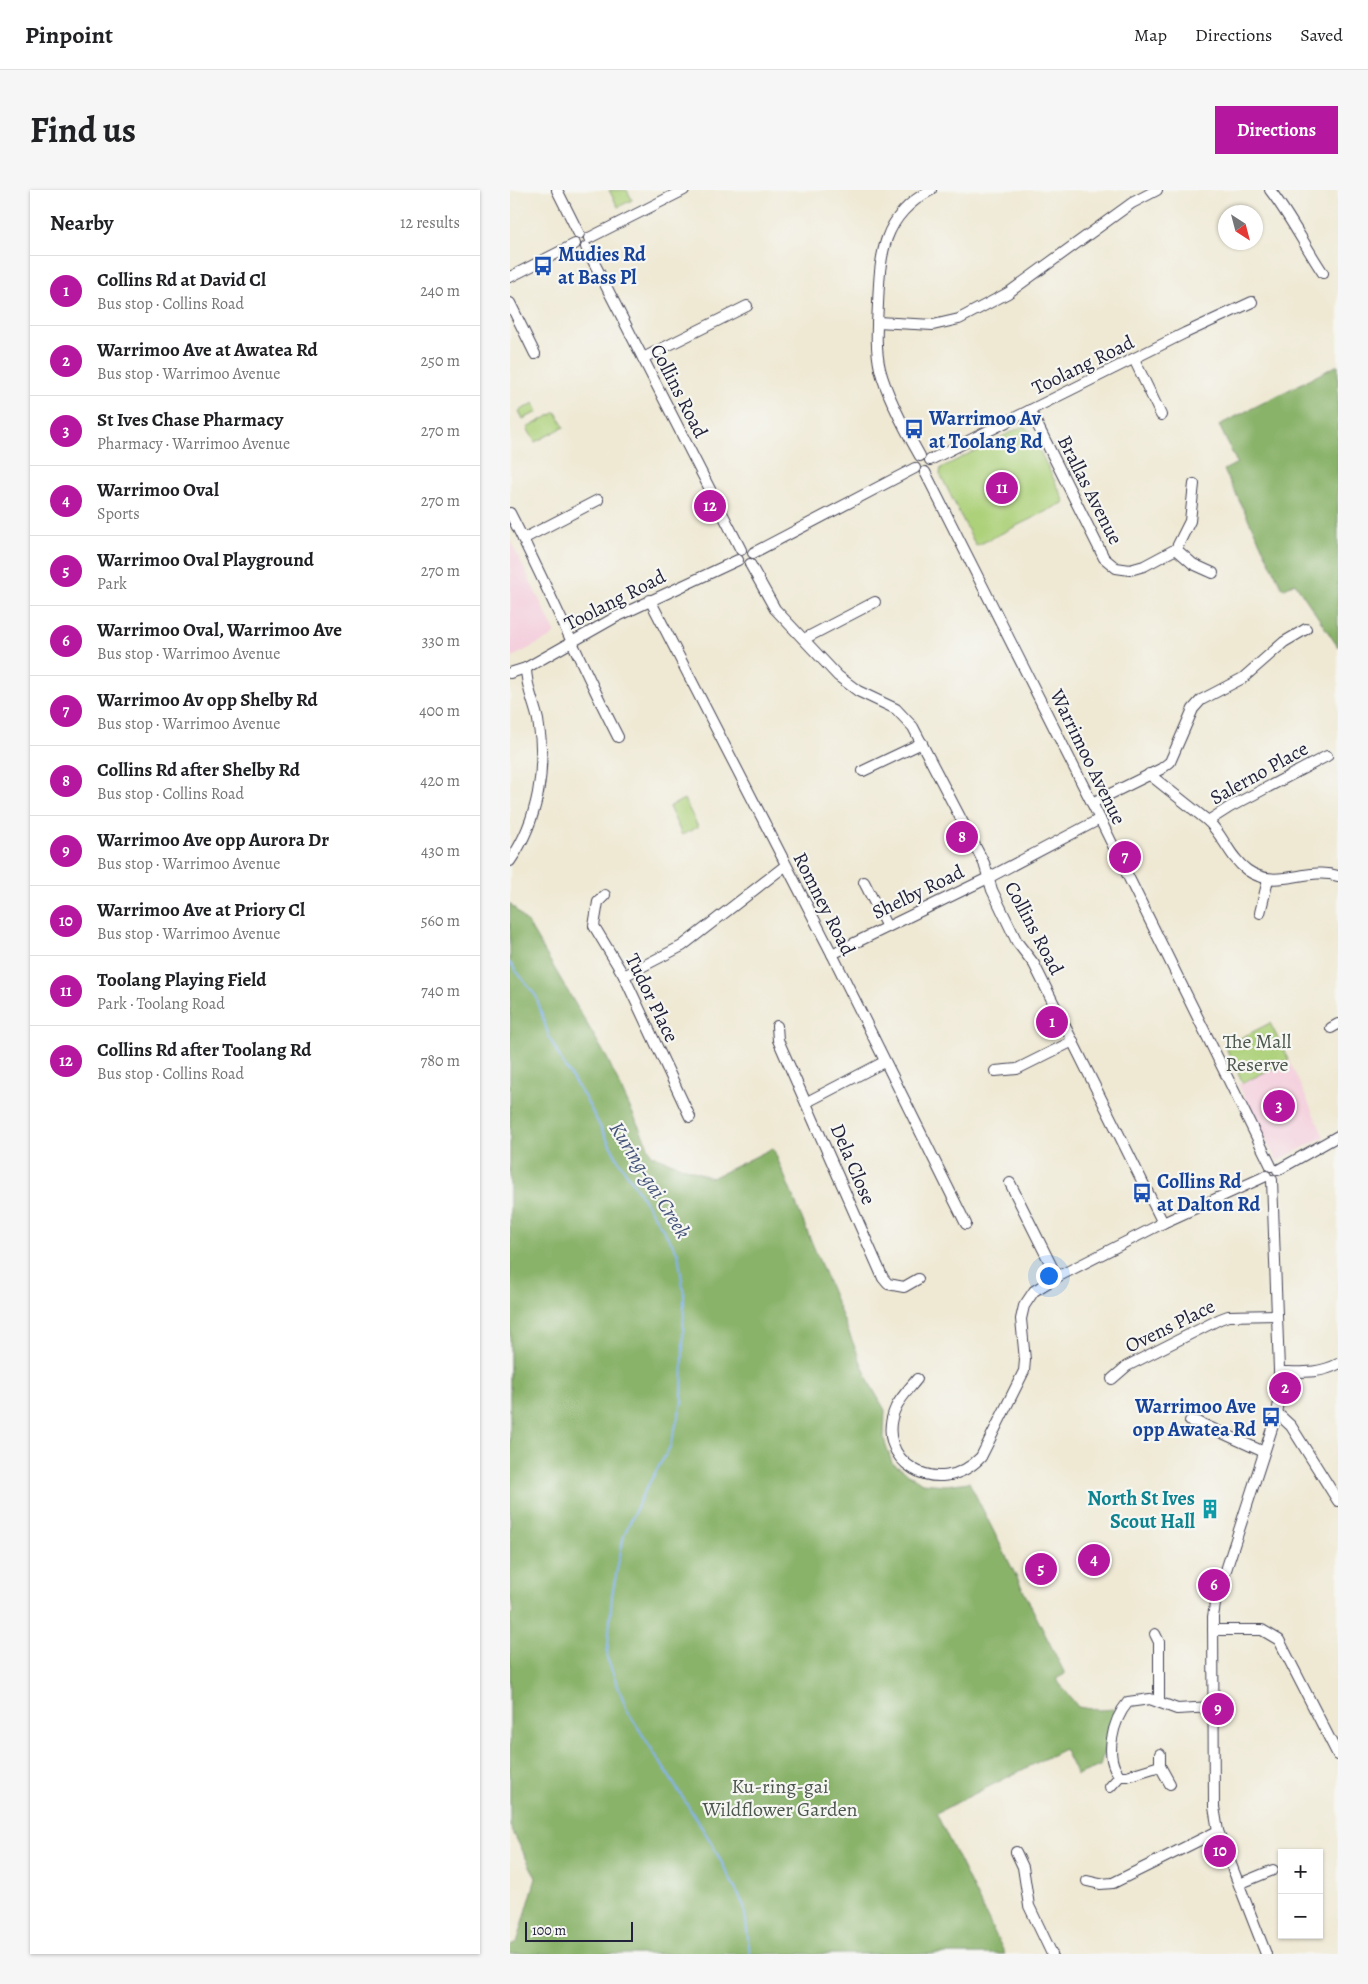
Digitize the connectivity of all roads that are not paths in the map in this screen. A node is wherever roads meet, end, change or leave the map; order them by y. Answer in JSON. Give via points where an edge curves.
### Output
{"nodes":[{"id":1,"x":557,"y":190,"type":"edge"},
{"id":2,"x":684,"y":190,"type":"edge"},
{"id":3,"x":931,"y":190,"type":"edge"},
{"id":4,"x":1157,"y":190,"type":"edge"},
{"id":5,"x":1270,"y":190,"type":"edge"},
{"id":6,"x":582,"y":241,"type":"junction"},
{"id":7,"x":1324,"y":273,"type":"dead end"},
{"id":8,"x":510,"y":277,"type":"edge"},
{"id":9,"x":1252,"y":302,"type":"dead end"},
{"id":10,"x":510,"y":303,"type":"edge"},
{"id":11,"x":747,"y":306,"type":"dead end"},
{"id":12,"x":877,"y":322,"type":"junction"},
{"id":13,"x":535,"y":354,"type":"dead end"},
{"id":14,"x":642,"y":358,"type":"junction"},
{"id":15,"x":1134,"y":359,"type":"junction"},
{"id":16,"x":1030,"y":410,"type":"junction"},
{"id":17,"x":1161,"y":415,"type":"dead end"},
{"id":18,"x":925,"y":458,"type":"junction"},
{"id":19,"x":915,"y":468,"type":"junction"},
{"id":20,"x":925,"y":472,"type":"junction"},
{"id":21,"x":1194,"y":484,"type":"dead end"},
{"id":22,"x":598,"y":500,"type":"dead end"},
{"id":23,"x":510,"y":513,"type":"edge"},
{"id":24,"x":523,"y":539,"type":"junction"},
{"id":25,"x":1176,"y":549,"type":"junction"},
{"id":26,"x":753,"y":553,"type":"junction"},
{"id":27,"x":740,"y":555,"type":"junction"},
{"id":28,"x":750,"y":564,"type":"junction"},
{"id":29,"x":1213,"y":573,"type":"dead end"},
{"id":30,"x":650,"y":600,"type":"junction"},
{"id":31,"x":876,"y":602,"type":"dead end"},
{"id":32,"x":1306,"y":629,"type":"dead end"},
{"id":33,"x":804,"y":639,"type":"junction"},
{"id":34,"x":571,"y":642,"type":"junction"},
{"id":35,"x":526,"y":668,"type":"junction"},
{"id":36,"x":510,"y":673,"type":"edge"},
{"id":37,"x":618,"y":737,"type":"dead end"},
{"id":38,"x":922,"y":743,"type":"junction"},
{"id":39,"x":1327,"y":756,"type":"dead end"},
{"id":40,"x":863,"y":772,"type":"dead end"},
{"id":41,"x":1149,"y":774,"type":"junction"},
{"id":42,"x":1092,"y":803,"type":"junction"},
{"id":43,"x":1100,"y":819,"type":"junction"},
{"id":44,"x":1208,"y":821,"type":"junction"},
{"id":45,"x":510,"y":861,"type":"edge"},
{"id":46,"x":785,"y":866,"type":"junction"},
{"id":47,"x":1338,"y":876,"type":"edge"},
{"id":48,"x":988,"y":878,"type":"junction"},
{"id":49,"x":1268,"y":880,"type":"junction"},
{"id":50,"x":864,"y":882,"type":"dead end"},
{"id":51,"x":605,"y":895,"type":"dead end"},
{"id":52,"x":1260,"y":913,"type":"dead end"},
{"id":53,"x":887,"y":926,"type":"junction"},
{"id":54,"x":832,"y":954,"type":"junction"},
{"id":55,"x":624,"y":976,"type":"junction"},
{"id":56,"x":777,"y":1026,"type":"dead end"},
{"id":57,"x":1072,"y":1041,"type":"junction"},
{"id":58,"x":884,"y":1062,"type":"junction"},
{"id":59,"x":995,"y":1070,"type":"dead end"},
{"id":60,"x":807,"y":1102,"type":"junction"},
{"id":61,"x":690,"y":1117,"type":"dead end"},
{"id":62,"x":1338,"y":1136,"type":"edge"},
{"id":63,"x":1272,"y":1173,"type":"junction"},
{"id":64,"x":1010,"y":1183,"type":"dead end"},
{"id":65,"x":966,"y":1224,"type":"dead end"},
{"id":66,"x":1163,"y":1224,"type":"junction"},
{"id":67,"x":1057,"y":1276,"type":"junction"},
{"id":68,"x":918,"y":1279,"type":"dead end"},
{"id":69,"x":1277,"y":1315,"type":"junction"},
{"id":70,"x":1338,"y":1364,"type":"edge"},
{"id":71,"x":1279,"y":1372,"type":"junction"},
{"id":72,"x":917,"y":1379,"type":"dead end"},
{"id":73,"x":1112,"y":1379,"type":"dead end"},
{"id":74,"x":1277,"y":1413,"type":"junction"},
{"id":75,"x":1190,"y":1421,"type":"dead end"},
{"id":76,"x":1264,"y":1452,"type":"junction"},
{"id":77,"x":1338,"y":1501,"type":"edge"},
{"id":78,"x":1213,"y":1630,"type":"junction"},
{"id":79,"x":1155,"y":1634,"type":"dead end"},
{"id":80,"x":1159,"y":1701,"type":"junction"},
{"id":81,"x":1213,"y":1707,"type":"junction"},
{"id":82,"x":1160,"y":1754,"type":"dead end"},
{"id":83,"x":1338,"y":1754,"type":"edge"},
{"id":84,"x":1160,"y":1766,"type":"junction"},
{"id":85,"x":1120,"y":1776,"type":"junction"},
{"id":86,"x":1170,"y":1784,"type":"dead end"},
{"id":87,"x":1110,"y":1787,"type":"dead end"},
{"id":88,"x":1218,"y":1832,"type":"junction"},
{"id":89,"x":1016,"y":1852,"type":"dead end"},
{"id":90,"x":1274,"y":1870,"type":"dead end"},
{"id":91,"x":1087,"y":1881,"type":"dead end"},
{"id":92,"x":1239,"y":1884,"type":"junction"},
{"id":93,"x":1052,"y":1954,"type":"edge"},
{"id":94,"x":1266,"y":1954,"type":"edge"}],
"edges":[{"from":1,"to":6,"type":"street","name":"Collins Road"},
{"from":2,"to":6,"type":"street"},
{"from":3,"to":12,"type":"street","via":[[903,210],[887,238],[880,260]]},
{"from":4,"to":12,"type":"street","via":[[1132,203],[1008,293],[959,319],[933,325]]},
{"from":5,"to":7,"type":"street","via":[[1288,213]]},
{"from":6,"to":8,"type":"street"},
{"from":6,"to":14,"type":"street","name":"Collins Road"},
{"from":9,"to":15,"type":"street","name":"Toolang Road"},
{"from":10,"to":13,"type":"street"},
{"from":11,"to":14,"type":"street"},
{"from":12,"to":18,"type":"street","via":[[880,371]]},
{"from":14,"to":27,"type":"street","name":"Collins Road"},
{"from":15,"to":16,"type":"street","name":"Toolang Road"},
{"from":15,"to":17,"type":"street"},
{"from":16,"to":18,"type":"street","name":"Toolang Road"},
{"from":16,"to":25,"type":"street","name":"Brallas Avenue","via":[[1104,558],[1116,568],[1130,570]]},
{"from":18,"to":19,"type":"street","via":[[914,462]]},
{"from":18,"to":20,"type":"street","via":[[930,467]]},
{"from":19,"to":20,"type":"street"},
{"from":19,"to":26,"type":"street"},
{"from":20,"to":42,"type":"street","name":"Warrimoo Avenue"},
{"from":21,"to":25,"type":"street","via":[[1190,521]]},
{"from":22,"to":24,"type":"street"},
{"from":23,"to":24,"type":"street"},
{"from":24,"to":34,"type":"street"},
{"from":25,"to":29,"type":"street","via":[[1193,564]]},
{"from":26,"to":27,"type":"street","via":[[748,549]]},
{"from":26,"to":28,"type":"street","via":[[754,559]]},
{"from":27,"to":28,"type":"street","via":[[744,565]]},
{"from":27,"to":30,"type":"street","name":"Toolang Road"},
{"from":28,"to":33,"type":"street","name":"Collins Road","via":[[775,609]]},
{"from":30,"to":34,"type":"street","name":"Toolang Road"},
{"from":30,"to":46,"type":"street","name":"Romney Road"},
{"from":31,"to":33,"type":"street"},
{"from":32,"to":41,"type":"street","via":[[1284,642],[1243,678],[1201,700],[1193,709],[1170,762]]},
{"from":33,"to":38,"type":"street","name":"Collins Road","via":[[846,684],[896,709],[907,719]]},
{"from":34,"to":35,"type":"street","name":"Toolang Road"},
{"from":34,"to":37,"type":"street"},
{"from":35,"to":36,"type":"street","name":"Toolang Road"},
{"from":35,"to":45,"type":"street","via":[[526,681],[538,718],[541,740],[540,778],[528,828]]},
{"from":38,"to":40,"type":"street"},
{"from":38,"to":48,"type":"street","name":"Collins Road","via":[[984,864]]},
{"from":39,"to":44,"type":"street","name":"Salerno Place"},
{"from":41,"to":42,"type":"street"},
{"from":41,"to":44,"type":"street"},
{"from":42,"to":43,"type":"street","name":"Warrimoo Avenue"},
{"from":43,"to":48,"type":"street","name":"Shelby Road"},
{"from":43,"to":63,"type":"street","name":"Warrimoo Avenue"},
{"from":44,"to":49,"type":"street","via":[[1246,869]]},
{"from":46,"to":54,"type":"street","name":"Romney Road"},
{"from":46,"to":55,"type":"street","via":[[682,946]]},
{"from":47,"to":49,"type":"street","via":[[1310,874]]},
{"from":48,"to":53,"type":"street","name":"Shelby Road"},
{"from":48,"to":57,"type":"street","name":"Collins Road","via":[[1016,942],[1034,964]]},
{"from":49,"to":52,"type":"street"},
{"from":50,"to":53,"type":"street"},
{"from":51,"to":55,"type":"street","name":"Tudor Place","via":[[598,902],[594,926]]},
{"from":53,"to":54,"type":"street","name":"Shelby Road"},
{"from":54,"to":58,"type":"street","name":"Romney Road"},
{"from":55,"to":61,"type":"street","name":"Tudor Place"},
{"from":56,"to":60,"type":"street","name":"Dela Close","via":[[778,1040]]},
{"from":57,"to":59,"type":"street","via":[[1017,1069]]},
{"from":57,"to":66,"type":"street","name":"Collins Road"},
{"from":58,"to":60,"type":"street"},
{"from":58,"to":65,"type":"street","name":"Romney Road"},
{"from":60,"to":68,"type":"street","name":"Dela Close","via":[[883,1278],[888,1284],[904,1287]]},
{"from":62,"to":63,"type":"street"},
{"from":63,"to":66,"type":"street"},
{"from":63,"to":69,"type":"street","name":"Warrimoo Avenue"},
{"from":64,"to":67,"type":"street"},
{"from":66,"to":67,"type":"street"},
{"from":67,"to":72,"type":"street","via":[[1034,1291],[1024,1306],[1021,1330],[1024,1370],[981,1458],[973,1466],[940,1478],[923,1474],[902,1460],[892,1438],[891,1424],[895,1408]]},
{"from":69,"to":71,"type":"street","name":"Warrimoo Avenue"},
{"from":69,"to":73,"type":"street","name":"Ovens Place","via":[[1220,1319],[1126,1366]]},
{"from":70,"to":71,"type":"street","via":[[1313,1372]]},
{"from":71,"to":74,"type":"street","name":"Warrimoo Avenue"},
{"from":74,"to":76,"type":"street","name":"Warrimoo Avenue"},
{"from":74,"to":77,"type":"street","via":[[1291,1426]]},
{"from":75,"to":76,"type":"street"},
{"from":76,"to":78,"type":"street","name":"Warrimoo Avenue","via":[[1215,1604]]},
{"from":78,"to":81,"type":"street","name":"Warrimoo Avenue"},
{"from":78,"to":83,"type":"street","via":[[1262,1630],[1279,1640]]},
{"from":79,"to":80,"type":"street","via":[[1159,1642]]},
{"from":80,"to":81,"type":"street","via":[[1177,1709]]},
{"from":80,"to":85,"type":"street","via":[[1137,1699],[1128,1702],[1121,1710],[1110,1755]]},
{"from":81,"to":88,"type":"street","name":"Warrimoo Avenue","via":[[1214,1806]]},
{"from":82,"to":84,"type":"street"},
{"from":84,"to":85,"type":"street"},
{"from":84,"to":86,"type":"street"},
{"from":85,"to":87,"type":"street"},
{"from":88,"to":91,"type":"street","via":[[1113,1883]]},
{"from":88,"to":92,"type":"street","name":"Warrimoo Avenue"},
{"from":89,"to":93,"type":"street","via":[[1023,1867],[1030,1906]]},
{"from":90,"to":92,"type":"street"},
{"from":92,"to":94,"type":"street","name":"Warrimoo Avenue"}]}
